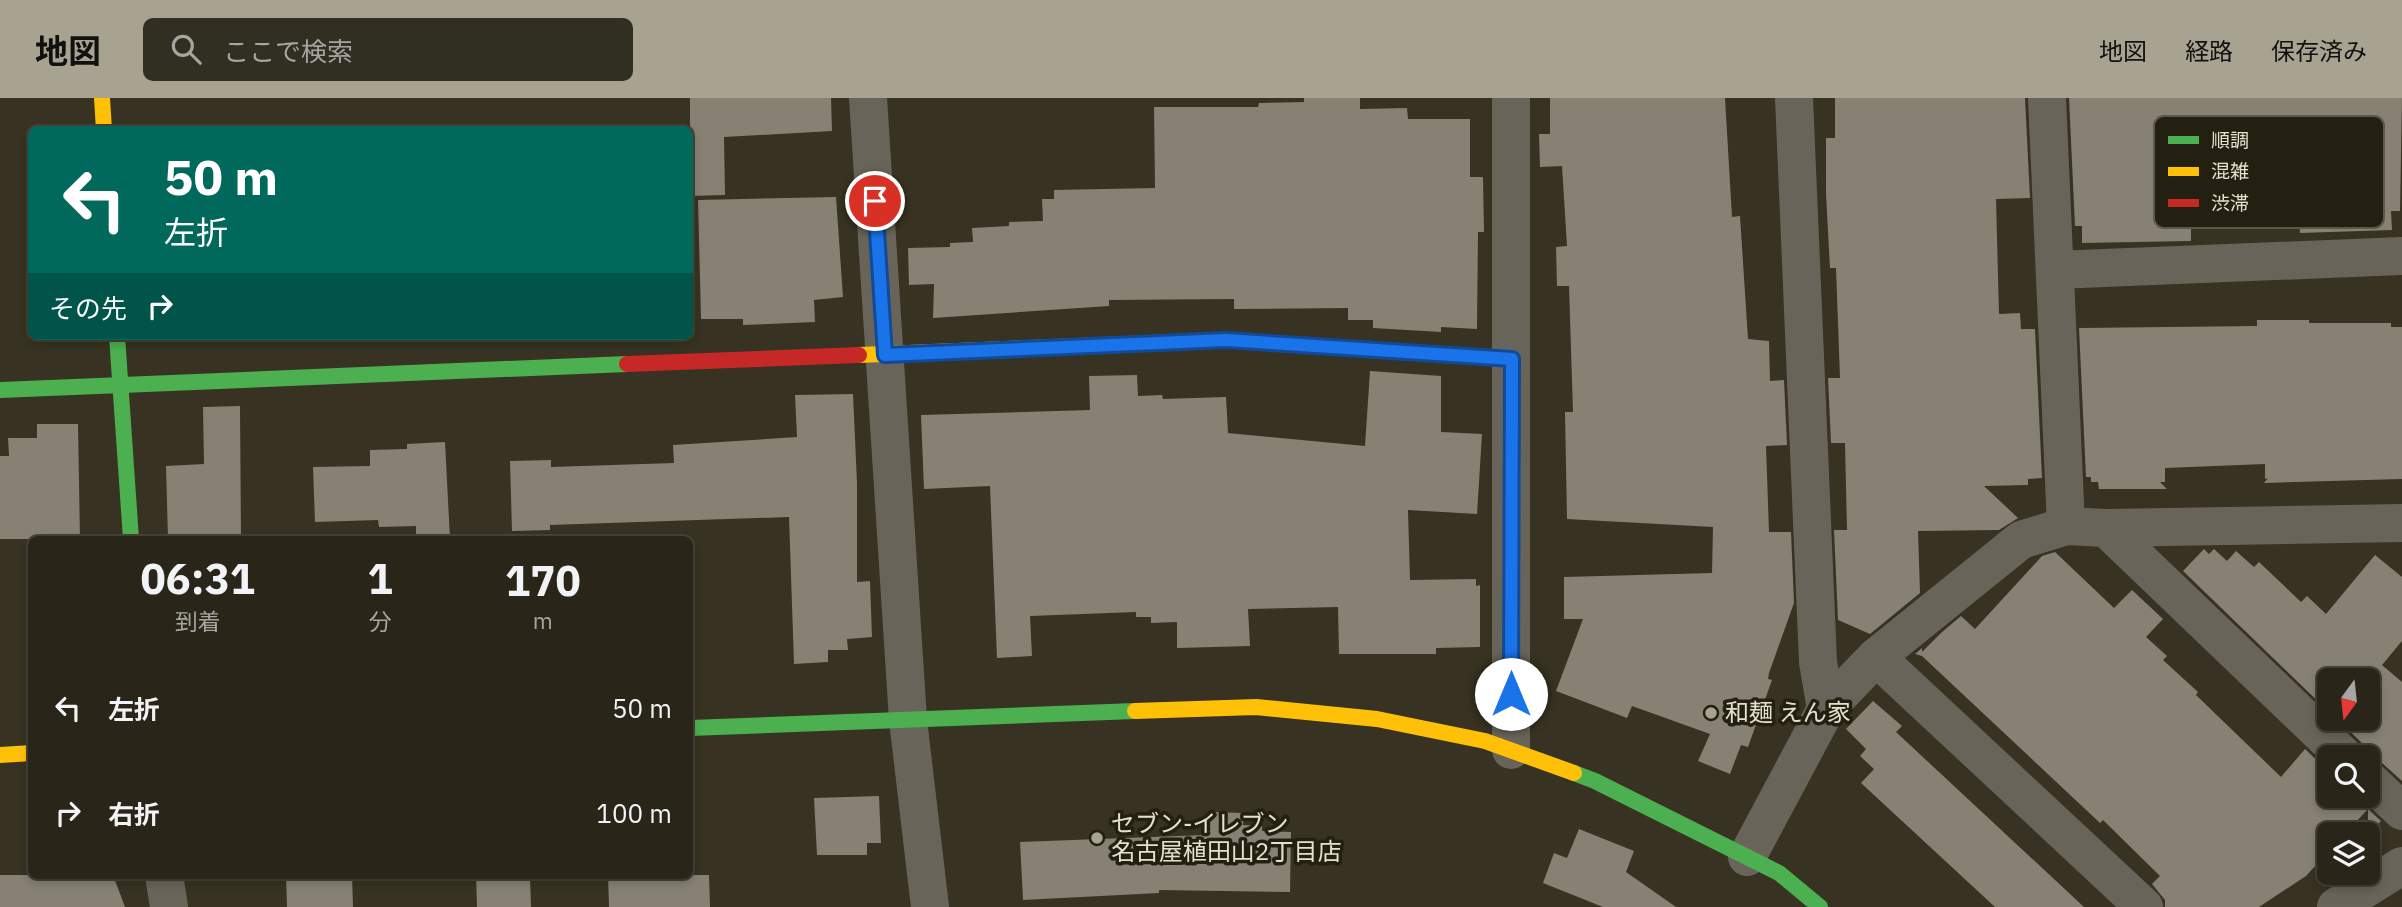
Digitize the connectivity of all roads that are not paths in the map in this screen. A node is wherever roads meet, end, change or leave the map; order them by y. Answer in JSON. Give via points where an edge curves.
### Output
{"nodes":[{"id":1,"x":102,"y":98,"type":"edge"},
{"id":2,"x":869,"y":98,"type":"edge"},
{"id":3,"x":1511,"y":98,"type":"edge"},
{"id":4,"x":1794,"y":98,"type":"edge"},
{"id":5,"x":2048,"y":98,"type":"edge"},
{"id":6,"x":104,"y":126,"type":"edge"},
{"id":7,"x":2402,"y":256,"type":"edge"},
{"id":8,"x":2055,"y":270,"type":"junction"},
{"id":9,"x":117,"y":340,"type":"edge"},
{"id":10,"x":885,"y":355,"type":"junction"},
{"id":11,"x":1512,"y":359,"type":"junction"},
{"id":12,"x":121,"y":386,"type":"junction"},
{"id":13,"x":0,"y":390,"type":"edge"},
{"id":14,"x":2402,"y":523,"type":"edge"},
{"id":15,"x":2066,"y":526,"type":"junction"},
{"id":16,"x":2106,"y":528,"type":"junction"},
{"id":17,"x":131,"y":536,"type":"edge"},
{"id":18,"x":1876,"y":657,"type":"junction"},
{"id":19,"x":1826,"y":709,"type":"junction"},
{"id":20,"x":908,"y":719,"type":"junction"},
{"id":21,"x":693,"y":728,"type":"edge"},
{"id":22,"x":2332,"y":745,"type":"edge"},
{"id":23,"x":1511,"y":750,"type":"junction"},
{"id":24,"x":28,"y":754,"type":"edge"},
{"id":25,"x":0,"y":755,"type":"edge"},
{"id":26,"x":2380,"y":790,"type":"edge"},
{"id":27,"x":2402,"y":811,"type":"edge"},
{"id":28,"x":1747,"y":857,"type":"junction"},
{"id":29,"x":2402,"y":866,"type":"edge"},
{"id":30,"x":165,"y":879,"type":"edge"},
{"id":31,"x":169,"y":907,"type":"edge"},
{"id":32,"x":930,"y":907,"type":"edge"},
{"id":33,"x":1820,"y":907,"type":"edge"},
{"id":34,"x":2144,"y":907,"type":"edge"},
{"id":35,"x":2336,"y":907,"type":"edge"}],
"edges":[{"from":1,"to":6,"type":"street"},
{"from":2,"to":10,"type":"street"},
{"from":3,"to":11,"type":"street"},
{"from":4,"to":19,"type":"street","via":[[1818,662]]},
{"from":5,"to":8,"type":"street"},
{"from":7,"to":8,"type":"street"},
{"from":8,"to":15,"type":"street"},
{"from":9,"to":12,"type":"street"},
{"from":10,"to":11,"type":"street","via":[[1226,340]]},
{"from":10,"to":12,"type":"street"},
{"from":10,"to":20,"type":"street"},
{"from":11,"to":23,"type":"street"},
{"from":12,"to":13,"type":"street"},
{"from":12,"to":17,"type":"street"},
{"from":14,"to":16,"type":"street"},
{"from":15,"to":16,"type":"street"},
{"from":15,"to":18,"type":"street","via":[[2021,540]]},
{"from":16,"to":22,"type":"street"},
{"from":18,"to":19,"type":"street"},
{"from":18,"to":34,"type":"street"},
{"from":19,"to":28,"type":"street"},
{"from":20,"to":21,"type":"street"},
{"from":20,"to":23,"type":"street","via":[[1256,707],[1377,719],[1485,740]]},
{"from":20,"to":32,"type":"street"},
{"from":23,"to":28,"type":"street","via":[[1595,781]]},
{"from":24,"to":25,"type":"street"},
{"from":26,"to":27,"type":"street"},
{"from":28,"to":33,"type":"street","via":[[1779,873]]},
{"from":29,"to":35,"type":"street"},
{"from":30,"to":31,"type":"street"}]}
